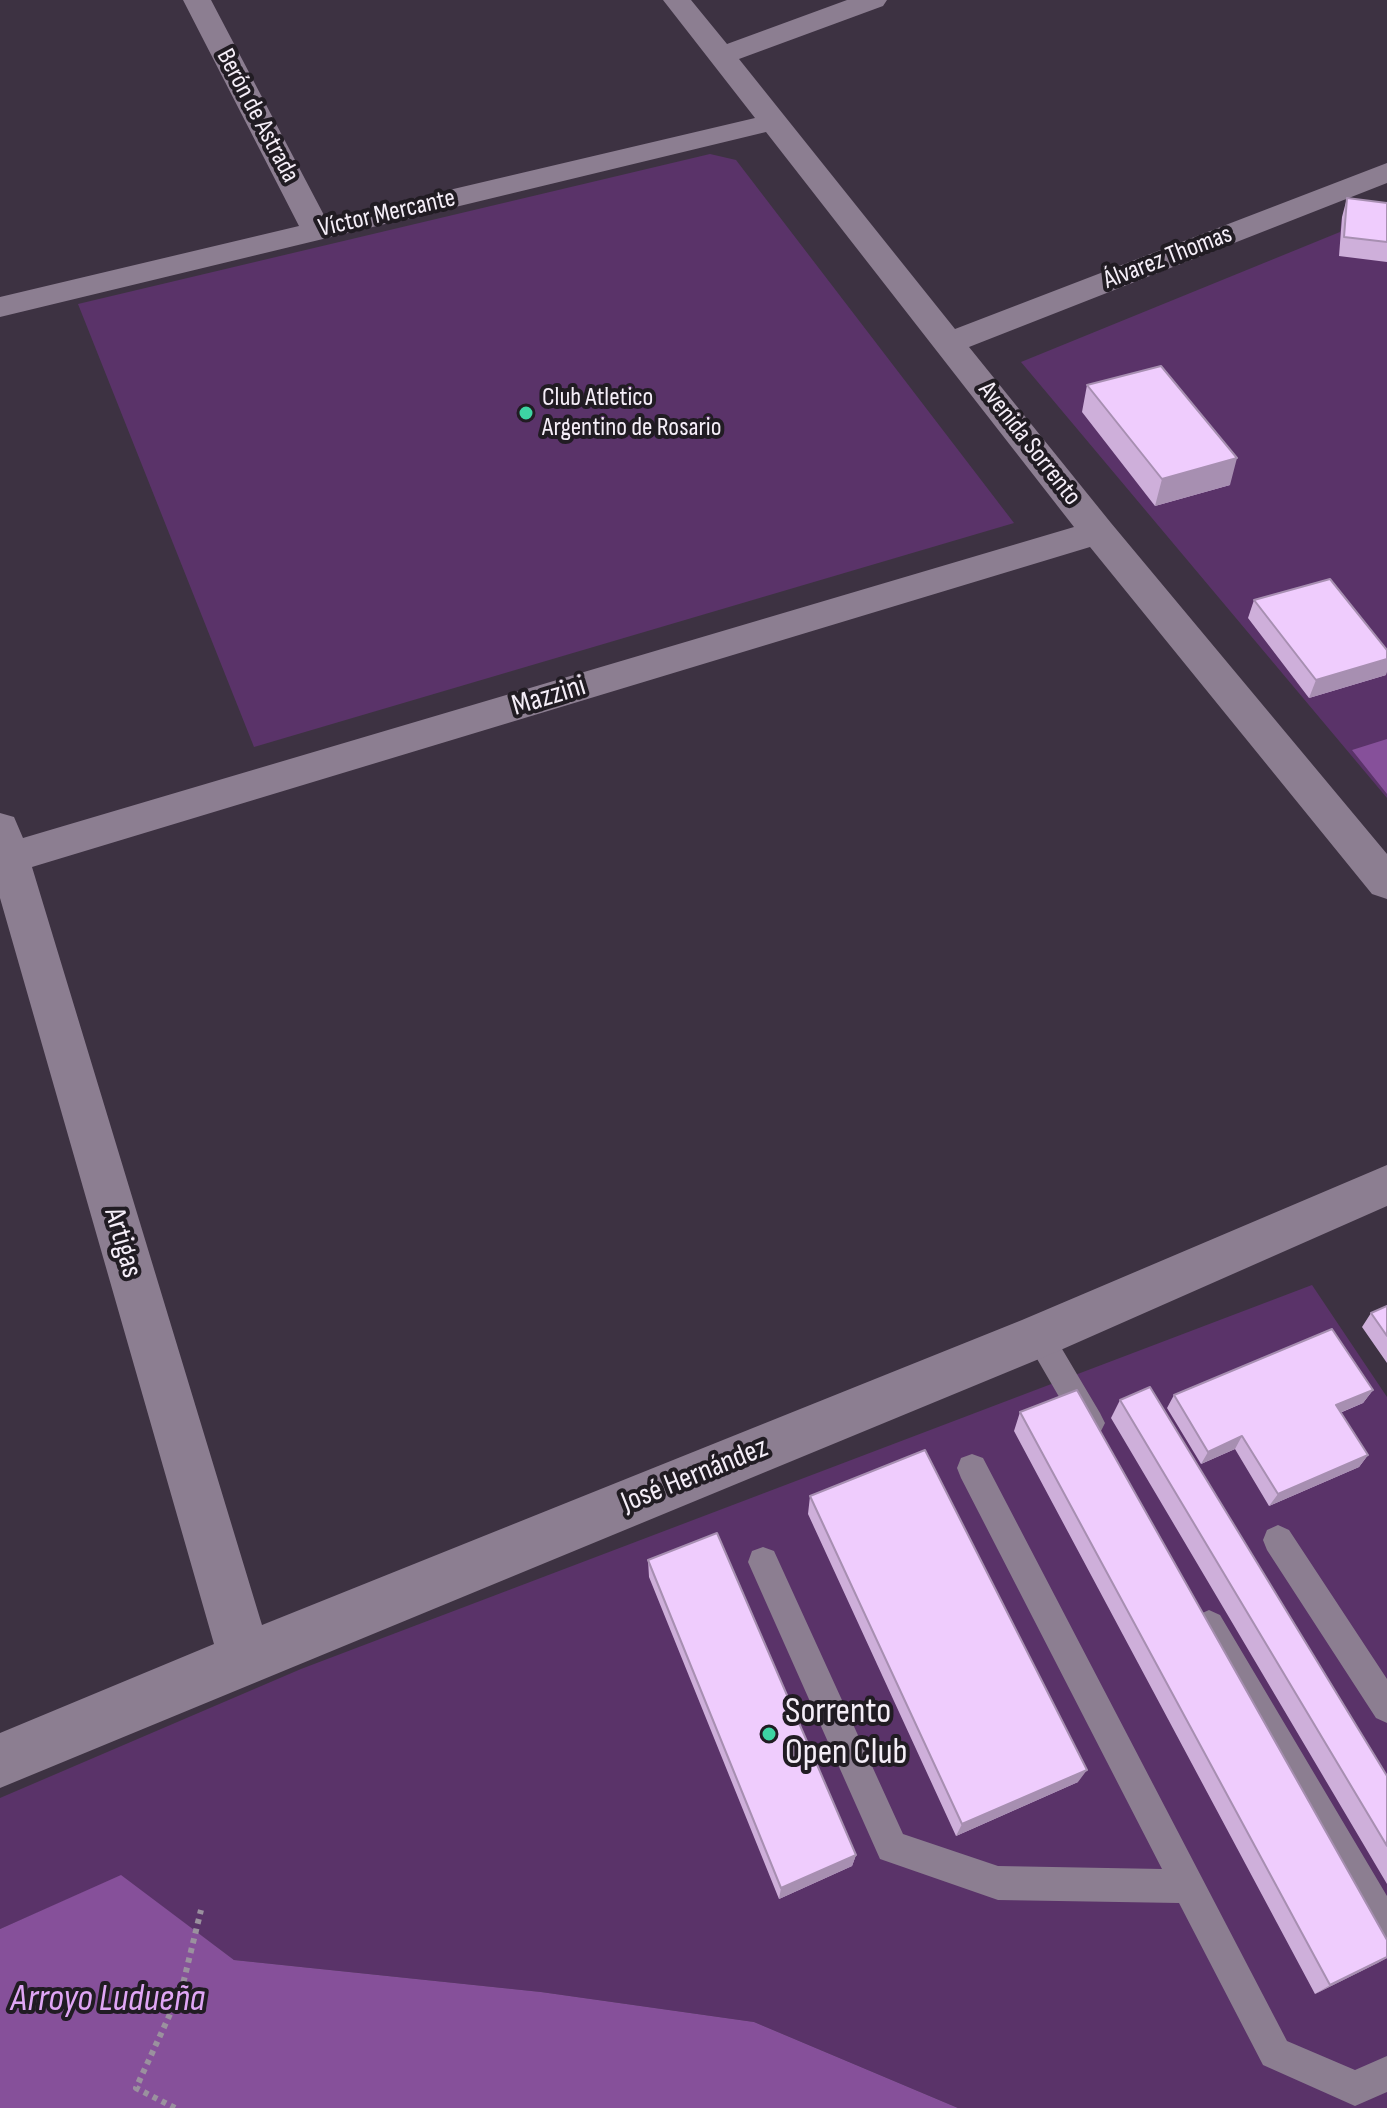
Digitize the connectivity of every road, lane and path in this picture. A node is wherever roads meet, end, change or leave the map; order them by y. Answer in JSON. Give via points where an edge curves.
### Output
{"nodes":[{"id":1,"x":197,"y":0,"type":"edge"},
{"id":2,"x":677,"y":0,"type":"edge"},
{"id":3,"x":873,"y":0,"type":"edge"},
{"id":4,"x":721,"y":56,"type":"junction"},
{"id":5,"x":773,"y":122,"type":"junction"},
{"id":6,"x":1380,"y":183,"type":"edge"},
{"id":7,"x":317,"y":231,"type":"junction"},
{"id":8,"x":0,"y":307,"type":"edge"},
{"id":9,"x":948,"y":343,"type":"junction"},
{"id":10,"x":1098,"y":532,"type":"junction"},
{"id":11,"x":3,"y":849,"type":"edge"},
{"id":12,"x":1387,"y":883,"type":"edge"},
{"id":13,"x":1387,"y":1185,"type":"edge"},
{"id":14,"x":1039,"y":1336,"type":"junction"},
{"id":15,"x":1105,"y":1448,"type":"edge"},
{"id":16,"x":972,"y":1468,"type":"dead end"},
{"id":17,"x":1278,"y":1540,"type":"dead end"},
{"id":18,"x":763,"y":1562,"type":"dead end"},
{"id":19,"x":1193,"y":1599,"type":"edge"},
{"id":20,"x":245,"y":1658,"type":"junction"},
{"id":21,"x":1387,"y":1707,"type":"edge"},
{"id":22,"x":0,"y":1761,"type":"edge"},
{"id":23,"x":1189,"y":1886,"type":"junction"},
{"id":24,"x":201,"y":1910,"type":"dead end"},
{"id":25,"x":1387,"y":1928,"type":"edge"},
{"id":26,"x":1387,"y":2074,"type":"edge"},
{"id":27,"x":175,"y":2108,"type":"edge"}],
"edges":[{"from":1,"to":7,"type":"street","name":"Berón de Astrada"},
{"from":2,"to":4,"type":"street","name":"Avenida Sorrento"},
{"from":3,"to":4,"type":"street"},
{"from":4,"to":5,"type":"street","name":"Avenida Sorrento"},
{"from":5,"to":7,"type":"street","name":"Víctor Mercante"},
{"from":5,"to":9,"type":"street","name":"Avenida Sorrento"},
{"from":6,"to":9,"type":"street","name":"Álvarez Thomas"},
{"from":7,"to":8,"type":"street","name":"Víctor Mercante"},
{"from":9,"to":10,"type":"street","name":"Avenida Sorrento"},
{"from":10,"to":11,"type":"street","name":"Mazzini"},
{"from":10,"to":12,"type":"street","name":"Avenida Sorrento"},
{"from":11,"to":20,"type":"street","name":"Artigas"},
{"from":13,"to":14,"type":"street","name":"José Hernández"},
{"from":14,"to":15,"type":"lane"},
{"from":14,"to":20,"type":"street","name":"José Hernández"},
{"from":16,"to":23,"type":"lane"},
{"from":17,"to":21,"type":"lane"},
{"from":18,"to":23,"type":"lane","via":[[892,1847],[998,1883]]},
{"from":19,"to":25,"type":"lane"},
{"from":20,"to":22,"type":"street","name":"José Hernández"},
{"from":23,"to":26,"type":"lane","via":[[1275,2053],[1355,2088]]},
{"from":24,"to":27,"type":"path","via":[[182,1988],[136,2088]]}]}
